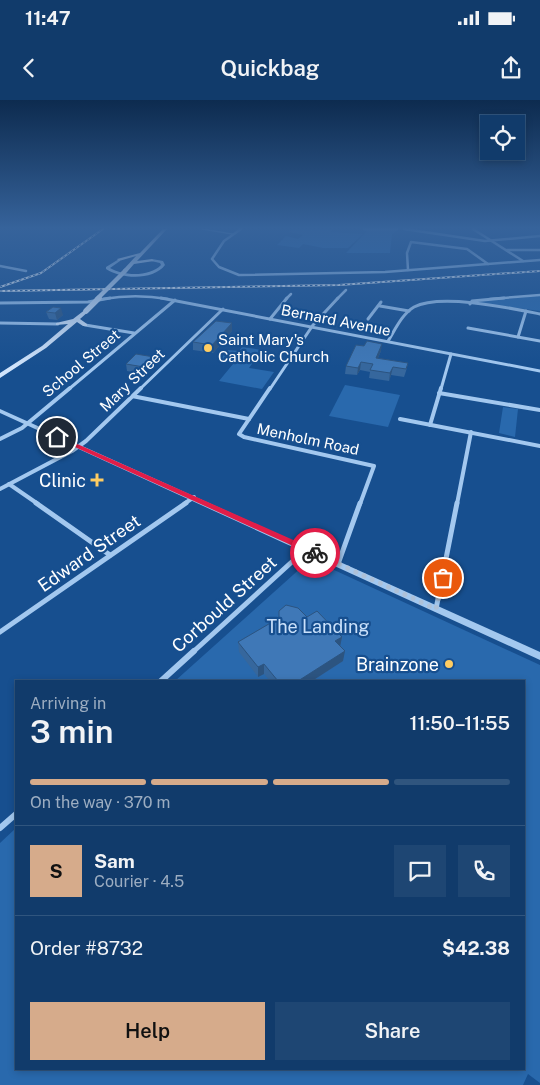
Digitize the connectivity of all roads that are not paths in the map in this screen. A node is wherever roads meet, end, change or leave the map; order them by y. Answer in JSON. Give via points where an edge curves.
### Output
{"nodes":[{"id":1,"x":121,"y":275,"type":"edge"},
{"id":2,"x":346,"y":290,"type":"dead end"},
{"id":3,"x":290,"y":294,"type":"dead end"},
{"id":4,"x":540,"y":295,"type":"edge"},
{"id":5,"x":175,"y":300,"type":"junction"},
{"id":6,"x":0,"y":303,"type":"edge"},
{"id":7,"x":470,"y":304,"type":"junction"},
{"id":8,"x":223,"y":309,"type":"junction"},
{"id":9,"x":409,"y":311,"type":"junction"},
{"id":10,"x":526,"y":311,"type":"junction"},
{"id":11,"x":540,"y":314,"type":"edge"},
{"id":12,"x":270,"y":319,"type":"junction"},
{"id":13,"x":368,"y":319,"type":"dead end"},
{"id":14,"x":78,"y":320,"type":"junction"},
{"id":15,"x":0,"y":323,"type":"edge"},
{"id":16,"x":58,"y":324,"type":"junction"},
{"id":17,"x":86,"y":325,"type":"junction"},
{"id":18,"x":70,"y":326,"type":"junction"},
{"id":19,"x":312,"y":327,"type":"junction"},
{"id":20,"x":468,"y":328,"type":"dead end"},
{"id":21,"x":134,"y":333,"type":"junction"},
{"id":22,"x":518,"y":337,"type":"junction"},
{"id":23,"x":388,"y":341,"type":"junction"},
{"id":24,"x":540,"y":341,"type":"edge"},
{"id":25,"x":451,"y":354,"type":"junction"},
{"id":26,"x":16,"y":366,"type":"junction"},
{"id":27,"x":540,"y":371,"type":"edge"},
{"id":28,"x":0,"y":376,"type":"edge"},
{"id":29,"x":0,"y":380,"type":"edge"},
{"id":30,"x":439,"y":393,"type":"junction"},
{"id":31,"x":132,"y":396,"type":"junction"},
{"id":32,"x":540,"y":410,"type":"edge"},
{"id":33,"x":0,"y":411,"type":"edge"},
{"id":34,"x":249,"y":419,"type":"junction"},
{"id":35,"x":400,"y":419,"type":"dead end"},
{"id":36,"x":28,"y":423,"type":"junction"},
{"id":37,"x":430,"y":425,"type":"junction"},
{"id":38,"x":470,"y":432,"type":"junction"},
{"id":39,"x":0,"y":439,"type":"edge"},
{"id":40,"x":540,"y":446,"type":"edge"},
{"id":41,"x":79,"y":447,"type":"junction"},
{"id":42,"x":9,"y":484,"type":"junction"},
{"id":43,"x":0,"y":489,"type":"edge"},
{"id":44,"x":194,"y":497,"type":"junction"},
{"id":45,"x":306,"y":549,"type":"junction"},
{"id":46,"x":110,"y":555,"type":"junction"},
{"id":47,"x":338,"y":564,"type":"junction"},
{"id":48,"x":436,"y":609,"type":"junction"},
{"id":49,"x":0,"y":632,"type":"edge"},
{"id":50,"x":540,"y":656,"type":"edge"},
{"id":51,"x":162,"y":680,"type":"edge"},
{"id":52,"x":15,"y":815,"type":"edge"},
{"id":53,"x":0,"y":828,"type":"edge"}],
"edges":[{"from":1,"to":14,"type":"main road","bridge":true},
{"from":2,"to":19,"type":"street"},
{"from":3,"to":12,"type":"street"},
{"from":4,"to":7,"type":"street","via":[[472,301]]},
{"from":5,"to":6,"type":"street","name":"Bernard Avenue","via":[[138,294],[99,301]]},
{"from":5,"to":8,"type":"street","name":"Bernard Avenue"},
{"from":5,"to":21,"type":"street","name":"School Street"},
{"from":7,"to":9,"type":"street","via":[[428,303]]},
{"from":7,"to":10,"type":"street"},
{"from":8,"to":12,"type":"street","name":"Bernard Avenue"},
{"from":8,"to":31,"type":"street","name":"Mary Street"},
{"from":9,"to":13,"type":"street","via":[[380,304]]},
{"from":9,"to":23,"type":"street"},
{"from":10,"to":11,"type":"street"},
{"from":10,"to":22,"type":"street"},
{"from":12,"to":19,"type":"street","name":"Bernard Avenue"},
{"from":14,"to":16,"type":"main road"},
{"from":14,"to":17,"type":"main road"},
{"from":14,"to":18,"type":"main road"},
{"from":15,"to":16,"type":"street"},
{"from":16,"to":18,"type":"main road"},
{"from":17,"to":18,"type":"main road"},
{"from":17,"to":21,"type":"street"},
{"from":18,"to":26,"type":"main road"},
{"from":19,"to":23,"type":"street","name":"Bernard Avenue"},
{"from":19,"to":34,"type":"street"},
{"from":20,"to":22,"type":"street"},
{"from":21,"to":36,"type":"street","name":"School Street"},
{"from":22,"to":24,"type":"street"},
{"from":23,"to":25,"type":"street","name":"Bernard Avenue"},
{"from":25,"to":27,"type":"street","name":"Bernard Avenue"},
{"from":25,"to":30,"type":"street"},
{"from":26,"to":28,"type":"main road"},
{"from":26,"to":29,"type":"main road"},
{"from":30,"to":32,"type":"street"},
{"from":30,"to":37,"type":"street"},
{"from":31,"to":34,"type":"street","name":"Menholm Road"},
{"from":31,"to":41,"type":"street","name":"Mary Street"},
{"from":33,"to":36,"type":"street"},
{"from":34,"to":47,"type":"street","name":"Menholm Road","via":[[240,435],[374,468]]},
{"from":35,"to":37,"type":"street"},
{"from":36,"to":39,"type":"street","name":"School Street"},
{"from":36,"to":41,"type":"street"},
{"from":37,"to":38,"type":"street"},
{"from":38,"to":40,"type":"street"},
{"from":38,"to":48,"type":"street"},
{"from":41,"to":42,"type":"street","name":"Mary Street"},
{"from":41,"to":44,"type":"street"},
{"from":42,"to":43,"type":"street","name":"Mary Street"},
{"from":42,"to":46,"type":"street"},
{"from":44,"to":45,"type":"street"},
{"from":44,"to":46,"type":"street","name":"Edward Street"},
{"from":45,"to":47,"type":"street"},
{"from":45,"to":51,"type":"street","name":"Corbould Street"},
{"from":46,"to":49,"type":"street","name":"Edward Street"},
{"from":47,"to":48,"type":"street"},
{"from":48,"to":50,"type":"street"},
{"from":52,"to":53,"type":"street"}]}
